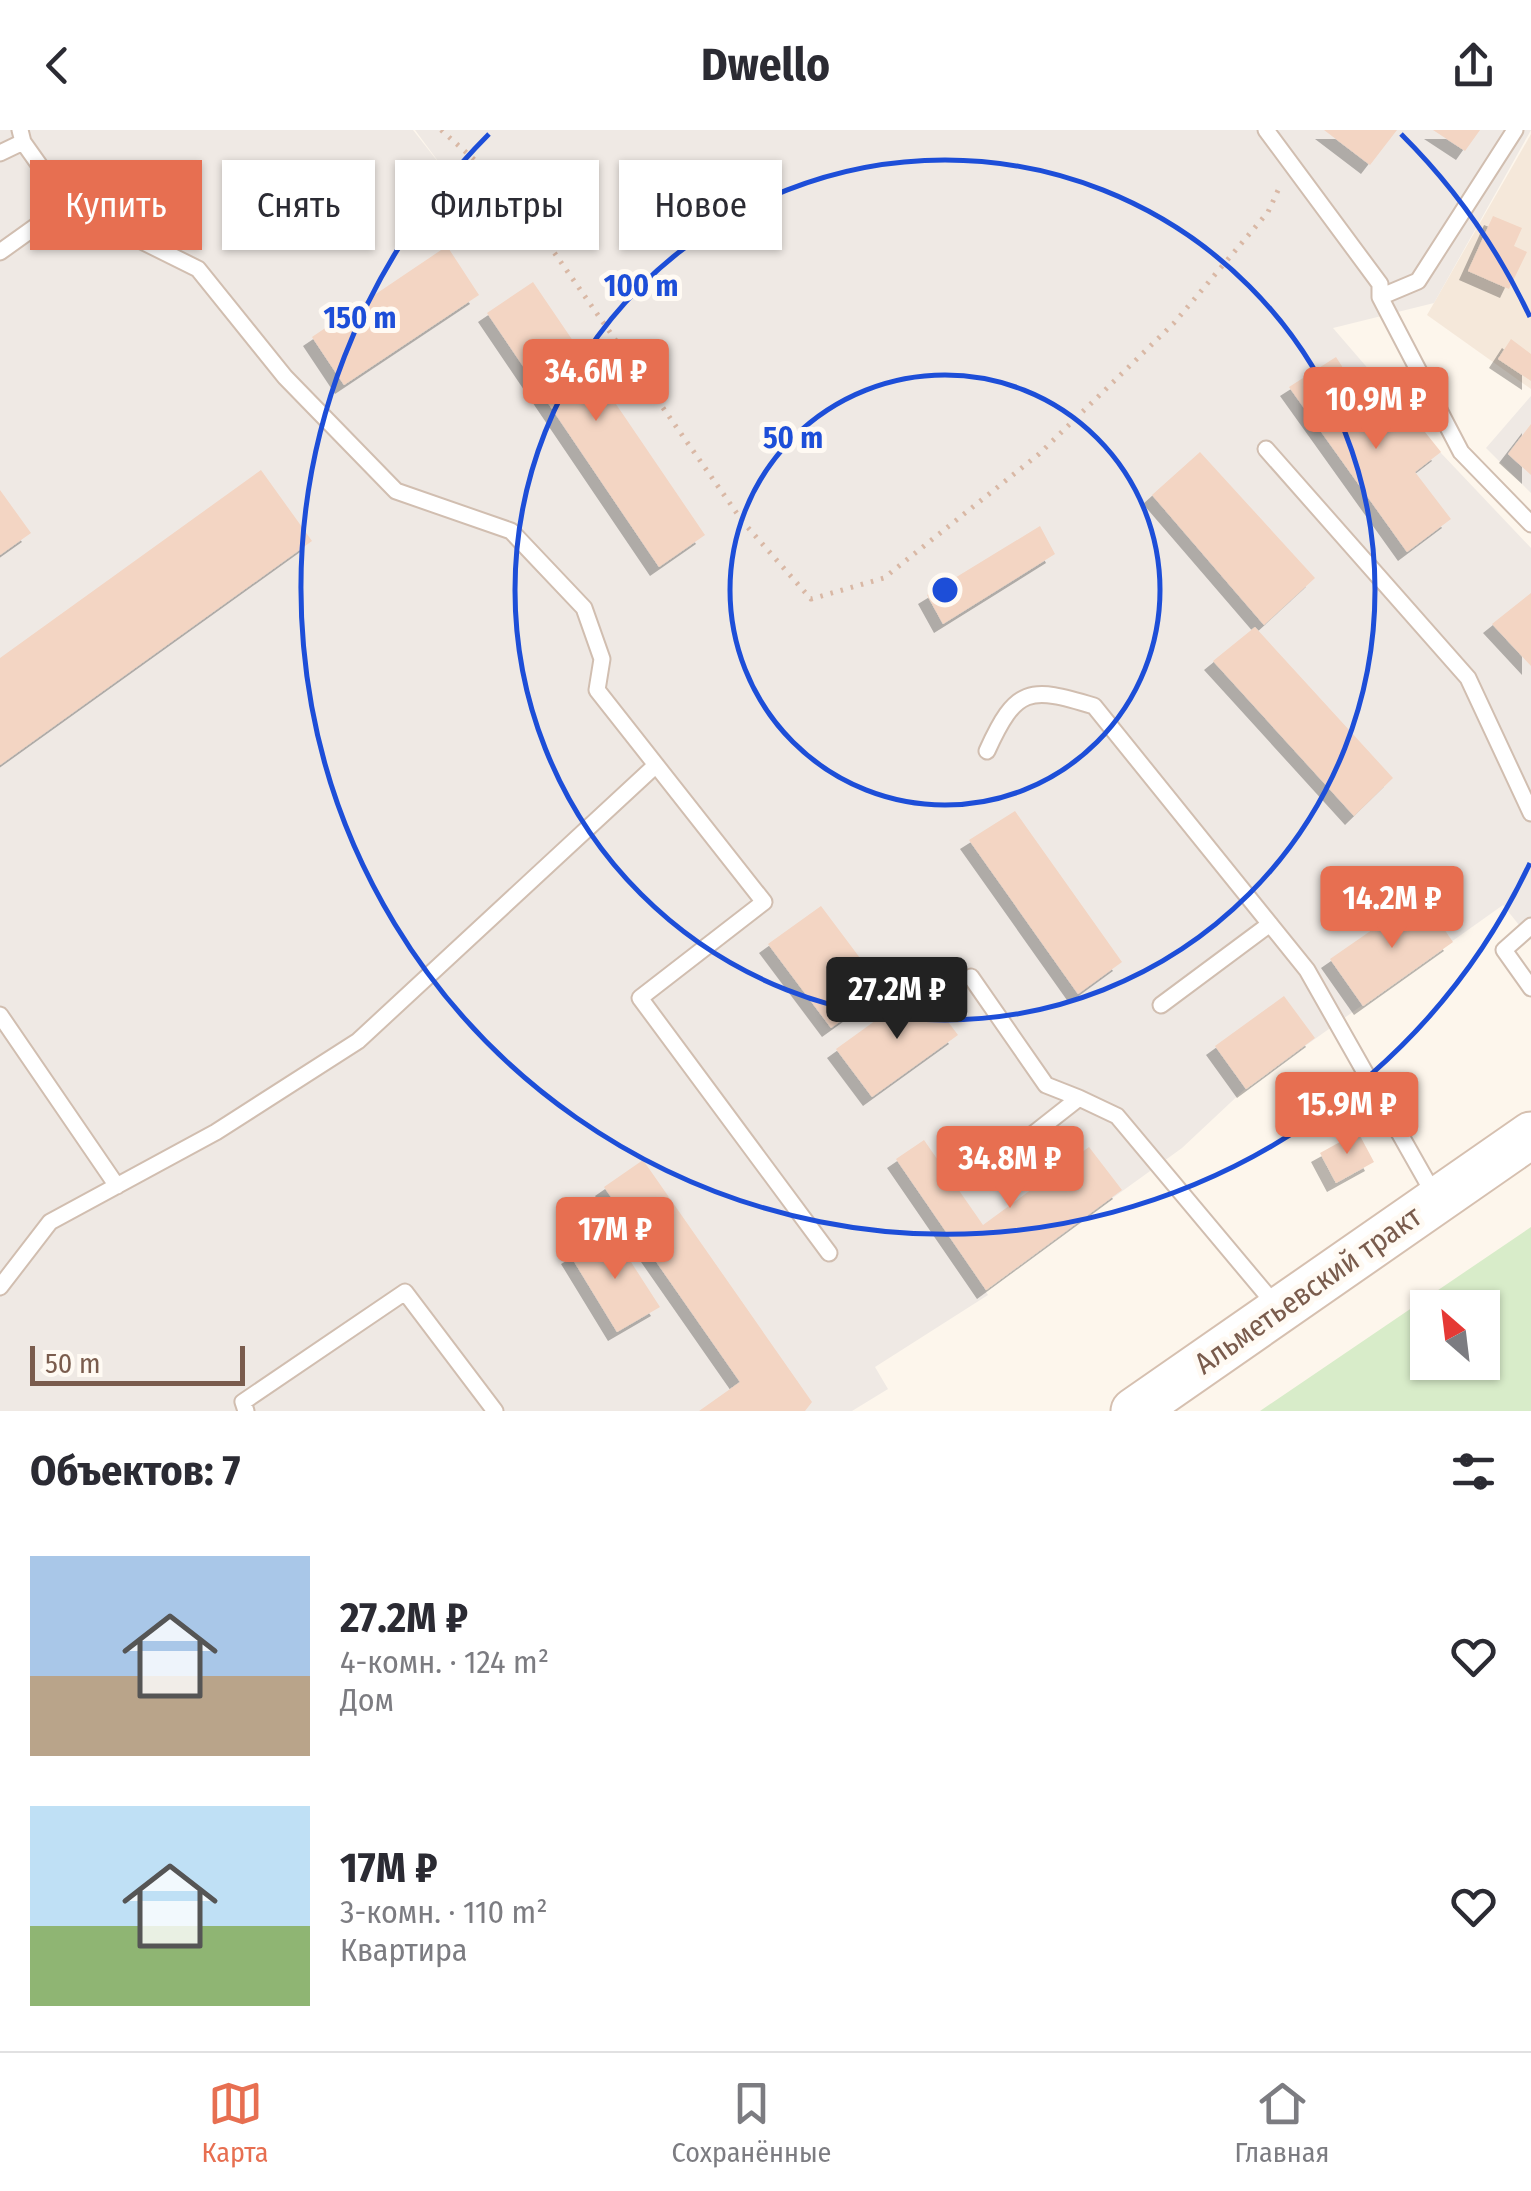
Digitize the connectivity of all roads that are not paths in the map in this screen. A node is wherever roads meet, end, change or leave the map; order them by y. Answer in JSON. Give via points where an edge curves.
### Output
{"nodes":[{"id":1,"x":1266,"y":130,"type":"edge"},
{"id":2,"x":1515,"y":130,"type":"edge"},
{"id":3,"x":21,"y":136,"type":"edge"},
{"id":4,"x":0,"y":153,"type":"edge"},
{"id":5,"x":37,"y":160,"type":"edge"},
{"id":6,"x":30,"y":230,"type":"edge"},
{"id":7,"x":159,"y":250,"type":"edge"},
{"id":8,"x":0,"y":252,"type":"edge"},
{"id":9,"x":1380,"y":297,"type":"junction"},
{"id":10,"x":1266,"y":449,"type":"dead end"},
{"id":11,"x":1531,"y":524,"type":"edge"},
{"id":12,"x":987,"y":751,"type":"dead end"},
{"id":13,"x":656,"y":764,"type":"junction"},
{"id":14,"x":1531,"y":813,"type":"edge"},
{"id":15,"x":1270,"y":924,"type":"junction"},
{"id":16,"x":1531,"y":926,"type":"edge"},
{"id":17,"x":971,"y":977,"type":"dead end"},
{"id":18,"x":1531,"y":988,"type":"edge"},
{"id":19,"x":1161,"y":1005,"type":"dead end"},
{"id":20,"x":0,"y":1015,"type":"edge"},
{"id":21,"x":1079,"y":1098,"type":"junction"},
{"id":22,"x":1531,"y":1135,"type":"edge"},
{"id":23,"x":995,"y":1164,"type":"dead end"},
{"id":24,"x":117,"y":1186,"type":"junction"},
{"id":25,"x":1437,"y":1200,"type":"junction"},
{"id":26,"x":829,"y":1252,"type":"dead end"},
{"id":27,"x":0,"y":1286,"type":"edge"},
{"id":28,"x":1280,"y":1310,"type":"junction"},
{"id":29,"x":246,"y":1411,"type":"edge"},
{"id":30,"x":495,"y":1411,"type":"edge"},
{"id":31,"x":1134,"y":1411,"type":"edge"}],
"edges":[{"from":1,"to":9,"type":"lane","via":[[1380,284]]},
{"from":2,"to":9,"type":"lane","via":[[1418,281]]},
{"from":3,"to":4,"type":"lane"},
{"from":3,"to":5,"type":"lane"},
{"from":6,"to":8,"type":"lane"},
{"from":7,"to":13,"type":"lane","via":[[198,269],[285,378],[396,491],[511,531],[584,608],[602,659],[597,690]]},
{"from":9,"to":11,"type":"lane","via":[[1461,452]]},
{"from":10,"to":14,"type":"lane","via":[[1468,678]]},
{"from":12,"to":15,"type":"lane","via":[[1010,706],[1046,691],[1094,706]]},
{"from":13,"to":24,"type":"lane","via":[[358,1040],[216,1132]]},
{"from":13,"to":26,"type":"lane","via":[[764,902],[640,998]]},
{"from":15,"to":19,"type":"lane"},
{"from":15,"to":25,"type":"lane","via":[[1307,970]]},
{"from":16,"to":18,"type":"lane","via":[[1504,950]]},
{"from":17,"to":21,"type":"lane","via":[[1046,1085]]},
{"from":20,"to":24,"type":"lane"},
{"from":21,"to":23,"type":"lane"},
{"from":21,"to":28,"type":"lane","via":[[1117,1116]]},
{"from":22,"to":25,"type":"main road","name":"Альметьевский тракт"},
{"from":24,"to":27,"type":"lane","via":[[50,1222]]},
{"from":25,"to":28,"type":"main road","name":"Альметьевский тракт"},
{"from":28,"to":31,"type":"main road","name":"Альметьевский тракт"},
{"from":29,"to":30,"type":"lane","via":[[242,1402],[404,1292]]}]}
